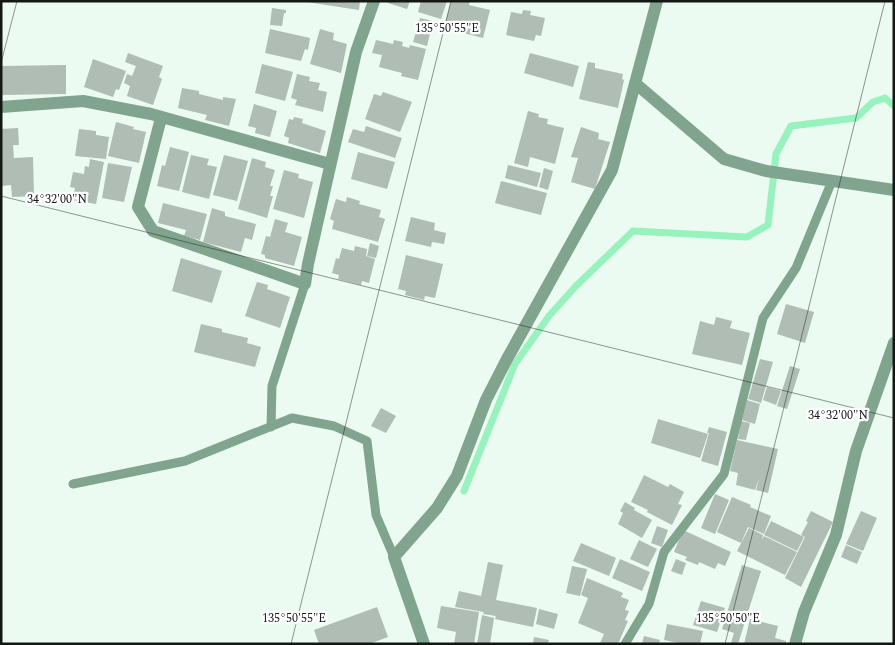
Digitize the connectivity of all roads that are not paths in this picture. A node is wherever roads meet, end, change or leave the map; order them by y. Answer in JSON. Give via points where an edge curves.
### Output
{"nodes":[{"id":1,"x":374,"y":1,"type":"edge"},
{"id":2,"x":658,"y":1,"type":"edge"},
{"id":3,"x":635,"y":82,"type":"junction"},
{"id":4,"x":1,"y":107,"type":"edge"},
{"id":5,"x":162,"y":118,"type":"junction"},
{"id":6,"x":330,"y":164,"type":"junction"},
{"id":7,"x":832,"y":181,"type":"junction"},
{"id":8,"x":894,"y":190,"type":"edge"},
{"id":9,"x":305,"y":284,"type":"junction"},
{"id":10,"x":894,"y":343,"type":"edge"},
{"id":11,"x":271,"y":427,"type":"junction"},
{"id":12,"x":73,"y":484,"type":"dead end"},
{"id":13,"x":394,"y":557,"type":"junction"},
{"id":14,"x":424,"y":644,"type":"edge"},
{"id":15,"x":625,"y":644,"type":"edge"},
{"id":16,"x":795,"y":644,"type":"edge"}],
"edges":[{"from":1,"to":6,"type":"street","via":[[356,52]]},
{"from":2,"to":3,"type":"street"},
{"from":3,"to":7,"type":"street","via":[[724,159],[766,171]]},
{"from":3,"to":13,"type":"street","via":[[612,170],[486,400],[456,476],[437,508]]},
{"from":4,"to":5,"type":"street","via":[[83,101]]},
{"from":5,"to":6,"type":"street"},
{"from":5,"to":9,"type":"street","via":[[138,206],[154,231]]},
{"from":6,"to":9,"type":"street"},
{"from":7,"to":8,"type":"street"},
{"from":7,"to":15,"type":"lane","via":[[796,268],[762,318],[724,474],[664,552],[649,604]]},
{"from":9,"to":11,"type":"lane","via":[[272,386]]},
{"from":10,"to":16,"type":"street","via":[[856,451],[836,535],[804,612]]},
{"from":11,"to":12,"type":"lane","via":[[185,461]]},
{"from":11,"to":13,"type":"lane","via":[[292,418],[334,426],[367,441],[376,516]]},
{"from":13,"to":14,"type":"street"}]}
